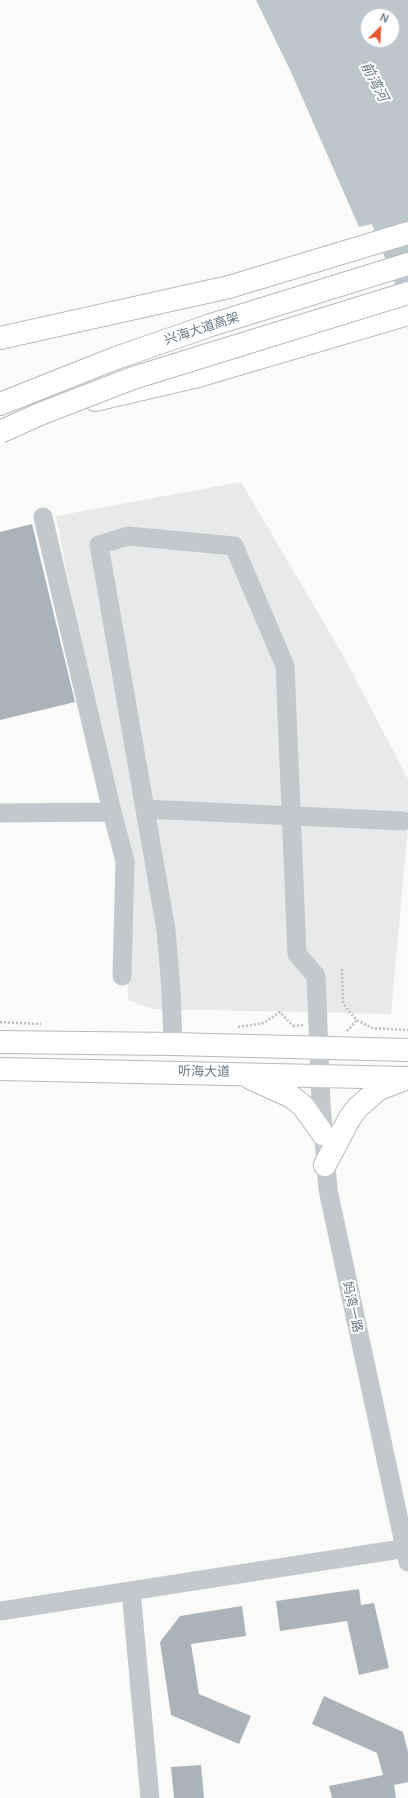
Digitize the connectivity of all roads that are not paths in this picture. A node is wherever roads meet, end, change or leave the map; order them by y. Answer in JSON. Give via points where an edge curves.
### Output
{"nodes":[{"id":1,"x":408,"y":232,"type":"edge"},
{"id":2,"x":408,"y":264,"type":"edge"},
{"id":3,"x":408,"y":293,"type":"edge"},
{"id":4,"x":408,"y":314,"type":"edge"},
{"id":5,"x":0,"y":338,"type":"edge"},
{"id":6,"x":0,"y":404,"type":"edge"},
{"id":7,"x":0,"y":422,"type":"edge"},
{"id":8,"x":0,"y":432,"type":"edge"},
{"id":9,"x":43,"y":517,"type":"dead end"},
{"id":10,"x":145,"y":809,"type":"junction"},
{"id":11,"x":112,"y":812,"type":"junction"},
{"id":12,"x":0,"y":813,"type":"edge"},
{"id":13,"x":291,"y":816,"type":"junction"},
{"id":14,"x":403,"y":821,"type":"dead end"},
{"id":15,"x":122,"y":976,"type":"dead end"},
{"id":16,"x":0,"y":1042,"type":"edge"},
{"id":17,"x":173,"y":1044,"type":"junction"},
{"id":18,"x":319,"y":1048,"type":"junction"},
{"id":19,"x":408,"y":1050,"type":"edge"},
{"id":20,"x":0,"y":1069,"type":"edge"},
{"id":21,"x":238,"y":1073,"type":"junction"},
{"id":22,"x":320,"y":1075,"type":"junction"},
{"id":23,"x":408,"y":1078,"type":"edge"},
{"id":24,"x":323,"y":1134,"type":"junction"},
{"id":25,"x":325,"y":1164,"type":"junction"},
{"id":26,"x":407,"y":1553,"type":"edge"},
{"id":27,"x":131,"y":1591,"type":"junction"},
{"id":28,"x":0,"y":1611,"type":"edge"},
{"id":29,"x":150,"y":1798,"type":"edge"}],
"edges":[{"from":1,"to":5,"type":"main road","via":[[229,287]]},
{"from":2,"to":6,"type":"main road","name":"兴海大道高架","via":[[211,325],[45,385]]},
{"from":3,"to":8,"type":"main road","name":"兴海大道高架","bridge":true,"via":[[133,378],[68,402]]},
{"from":4,"to":7,"type":"main road","via":[[198,376]]},
{"from":9,"to":11,"type":"street"},
{"from":10,"to":13,"type":"street"},
{"from":10,"to":13,"type":"street","name":"妈湾一路","via":[[99,545],[128,536],[234,546],[285,666]]},
{"from":10,"to":17,"type":"street","via":[[166,930],[172,989]]},
{"from":11,"to":12,"type":"street"},
{"from":11,"to":15,"type":"street","via":[[125,861]]},
{"from":13,"to":14,"type":"street"},
{"from":13,"to":18,"type":"street","name":"妈湾一路","via":[[297,954],[316,976]]},
{"from":16,"to":17,"type":"main road","name":"听海大道"},
{"from":17,"to":18,"type":"main road","name":"听海大道"},
{"from":18,"to":19,"type":"main road","name":"听海大道"},
{"from":18,"to":22,"type":"street","name":"妈湾一路"},
{"from":20,"to":21,"type":"main road","name":"听海大道"},
{"from":21,"to":22,"type":"main road","name":"听海大道"},
{"from":21,"to":24,"type":"main road","via":[[292,1097],[304,1106]]},
{"from":22,"to":23,"type":"main road","name":"听海大道"},
{"from":22,"to":24,"type":"street","name":"妈湾一路"},
{"from":23,"to":25,"type":"main road","via":[[379,1089],[357,1108]]},
{"from":24,"to":25,"type":"street","name":"妈湾一路"},
{"from":25,"to":26,"type":"street","name":"妈湾一路","via":[[332,1213]]},
{"from":26,"to":27,"type":"street"},
{"from":27,"to":28,"type":"street"},
{"from":27,"to":29,"type":"street"}]}
